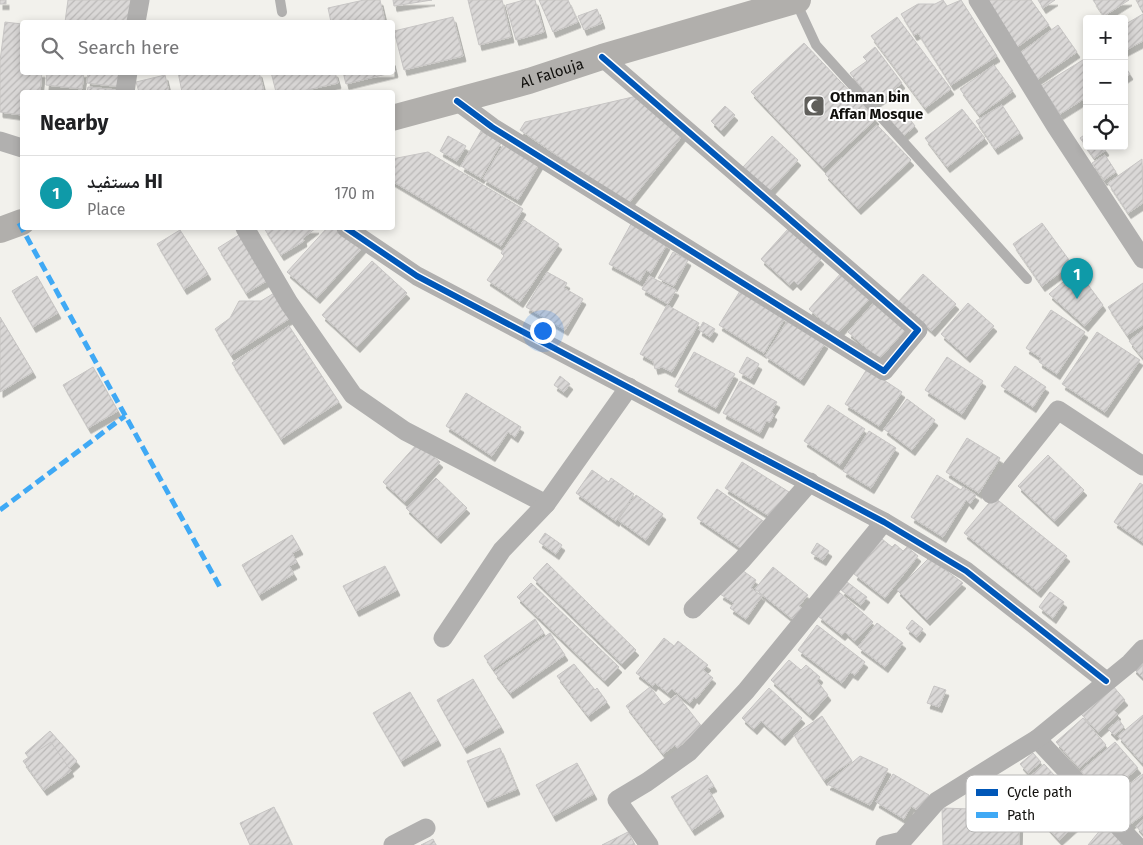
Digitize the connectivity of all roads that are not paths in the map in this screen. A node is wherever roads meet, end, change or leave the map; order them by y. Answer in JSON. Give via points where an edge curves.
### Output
{"nodes":[{"id":1,"x":140,"y":0,"type":"edge"},
{"id":2,"x":280,"y":0,"type":"edge"},
{"id":3,"x":978,"y":0,"type":"edge"},
{"id":4,"x":797,"y":1,"type":"edge"},
{"id":5,"x":282,"y":12,"type":"dead end"},
{"id":6,"x":136,"y":20,"type":"edge"},
{"id":7,"x":602,"y":57,"type":"junction"},
{"id":8,"x":128,"y":75,"type":"edge"},
{"id":9,"x":125,"y":90,"type":"edge"},
{"id":10,"x":457,"y":101,"type":"junction"},
{"id":11,"x":395,"y":117,"type":"edge"},
{"id":12,"x":0,"y":140,"type":"edge"},
{"id":13,"x":20,"y":147,"type":"edge"},
{"id":14,"x":20,"y":223,"type":"edge"},
{"id":15,"x":0,"y":230,"type":"edge"},
{"id":16,"x":246,"y":230,"type":"edge"},
{"id":17,"x":349,"y":230,"type":"edge"},
{"id":18,"x":1143,"y":259,"type":"edge"},
{"id":19,"x":1027,"y":279,"type":"dead end"},
{"id":20,"x":629,"y":387,"type":"junction"},
{"id":21,"x":1143,"y":466,"type":"edge"},
{"id":22,"x":810,"y":482,"type":"junction"},
{"id":23,"x":991,"y":494,"type":"dead end"},
{"id":24,"x":546,"y":504,"type":"junction"},
{"id":25,"x":884,"y":522,"type":"junction"},
{"id":26,"x":692,"y":609,"type":"dead end"},
{"id":27,"x":443,"y":638,"type":"dead end"},
{"id":28,"x":1143,"y":649,"type":"edge"},
{"id":29,"x":1106,"y":681,"type":"junction"},
{"id":30,"x":1037,"y":739,"type":"junction"},
{"id":31,"x":979,"y":775,"type":"edge"},
{"id":32,"x":1071,"y":775,"type":"edge"},
{"id":33,"x":966,"y":783,"type":"edge"},
{"id":34,"x":426,"y":828,"type":"dead end"},
{"id":35,"x":1124,"y":832,"type":"edge"},
{"id":36,"x":898,"y":844,"type":"edge"},
{"id":37,"x":393,"y":845,"type":"edge"},
{"id":38,"x":649,"y":845,"type":"edge"},
{"id":39,"x":1136,"y":845,"type":"edge"}],
"edges":[{"from":1,"to":6,"type":"street"},
{"from":2,"to":5,"type":"lane"},
{"from":3,"to":18,"type":"street"},
{"from":4,"to":7,"type":"main road","name":"Al Falouja"},
{"from":4,"to":19,"type":"lane","via":[[816,45]]},
{"from":7,"to":10,"type":"main road","name":"Al Falouja"},
{"from":7,"to":10,"type":"street","via":[[918,330],[884,371],[500,132]]},
{"from":8,"to":9,"type":"street"},
{"from":10,"to":11,"type":"main road","name":"Al Falouja"},
{"from":12,"to":13,"type":"street"},
{"from":14,"to":15,"type":"main road"},
{"from":16,"to":24,"type":"street","via":[[289,303],[353,395],[405,431]]},
{"from":17,"to":20,"type":"street","via":[[417,276]]},
{"from":20,"to":22,"type":"street"},
{"from":20,"to":24,"type":"street"},
{"from":21,"to":23,"type":"street","via":[[1058,410]]},
{"from":22,"to":25,"type":"street"},
{"from":22,"to":26,"type":"street","via":[[742,560]]},
{"from":24,"to":27,"type":"street","via":[[502,550]]},
{"from":25,"to":29,"type":"street","via":[[966,571]]},
{"from":25,"to":38,"type":"street","via":[[746,691],[688,752],[617,800]]},
{"from":28,"to":29,"type":"street"},
{"from":29,"to":30,"type":"street"},
{"from":30,"to":31,"type":"street"},
{"from":30,"to":32,"type":"street"},
{"from":33,"to":36,"type":"street","via":[[937,801]]},
{"from":34,"to":37,"type":"street"},
{"from":35,"to":39,"type":"street"}]}
